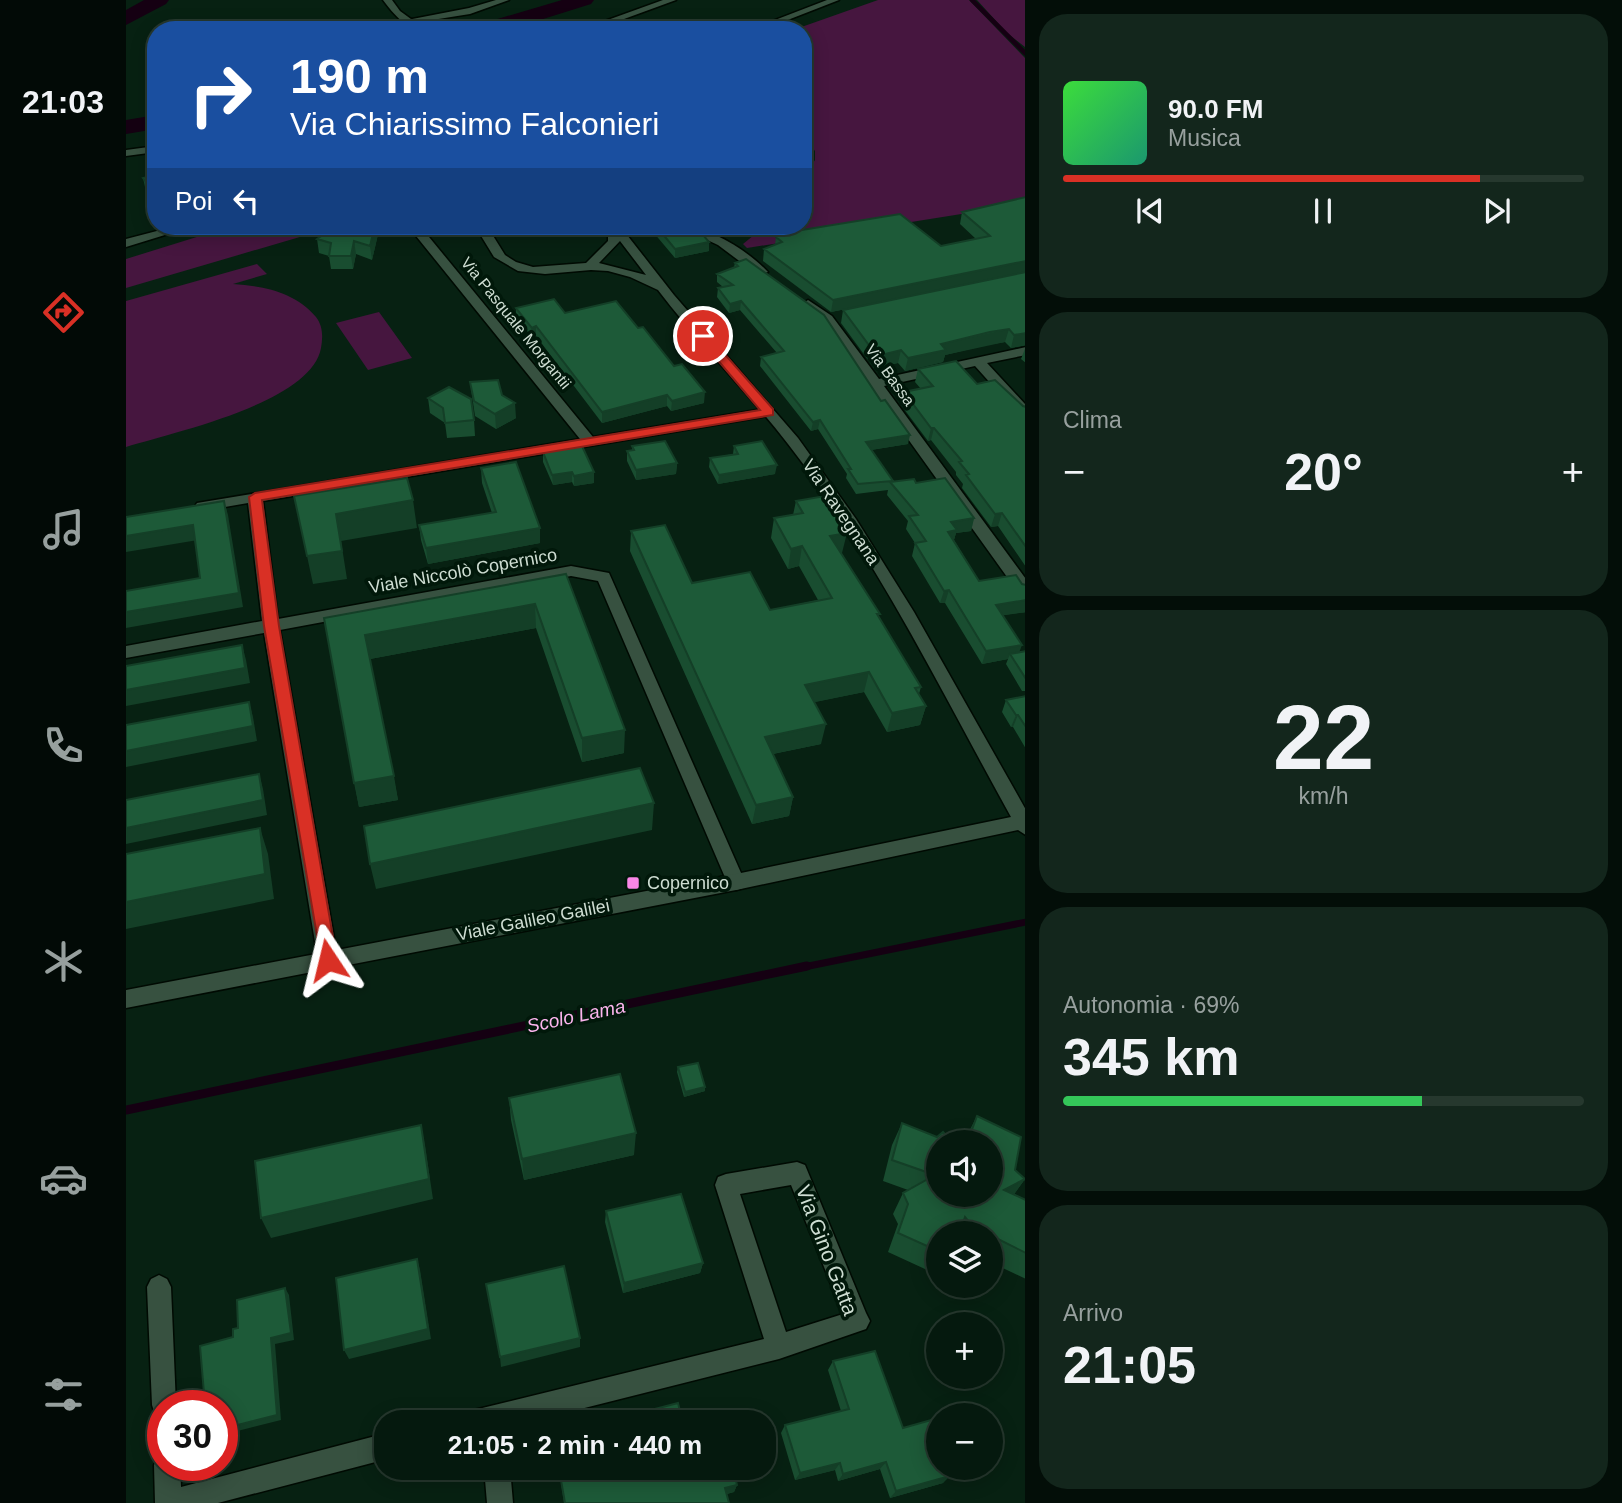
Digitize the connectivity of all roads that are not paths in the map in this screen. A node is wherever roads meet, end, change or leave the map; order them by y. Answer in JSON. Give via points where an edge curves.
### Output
{"nodes":[{"id":1,"x":387,"y":0,"type":"edge"},
{"id":2,"x":505,"y":0,"type":"edge"},
{"id":3,"x":672,"y":0,"type":"edge"},
{"id":4,"x":835,"y":0,"type":"edge"},
{"id":5,"x":407,"y":21,"type":"joint"},
{"id":6,"x":610,"y":21,"type":"edge"},
{"id":7,"x":778,"y":21,"type":"edge"},
{"id":8,"x":147,"y":150,"type":"edge"},
{"id":9,"x":126,"y":153,"type":"edge"},
{"id":10,"x":155,"y":235,"type":"edge"},
{"id":11,"x":421,"y":235,"type":"edge"},
{"id":12,"x":487,"y":235,"type":"edge"},
{"id":13,"x":614,"y":235,"type":"edge"},
{"id":14,"x":621,"y":235,"type":"edge"},
{"id":15,"x":704,"y":235,"type":"edge"},
{"id":16,"x":126,"y":243,"type":"edge"},
{"id":17,"x":589,"y":266,"type":"junction"},
{"id":18,"x":776,"y":281,"type":"edge"},
{"id":19,"x":798,"y":297,"type":"edge"},
{"id":20,"x":670,"y":298,"type":"junction"},
{"id":21,"x":849,"y":315,"type":"edge"},
{"id":22,"x":828,"y":319,"type":"junction"},
{"id":23,"x":1025,"y":351,"type":"edge"},
{"id":24,"x":978,"y":361,"type":"junction"},
{"id":25,"x":874,"y":384,"type":"junction"},
{"id":26,"x":768,"y":412,"type":"junction"},
{"id":27,"x":1025,"y":414,"type":"edge"},
{"id":28,"x":590,"y":442,"type":"junction"},
{"id":29,"x":255,"y":497,"type":"junction"},
{"id":30,"x":191,"y":508,"type":"edge"},
{"id":31,"x":1025,"y":591,"type":"edge"},
{"id":32,"x":271,"y":626,"type":"junction"},
{"id":33,"x":126,"y":652,"type":"edge"},
{"id":34,"x":1024,"y":825,"type":"edge"},
{"id":35,"x":736,"y":882,"type":"junction"},
{"id":36,"x":328,"y":960,"type":"junction"},
{"id":37,"x":126,"y":999,"type":"edge"},
{"id":38,"x":159,"y":1287,"type":"dead end"},
{"id":39,"x":779,"y":1347,"type":"junction"},
{"id":40,"x":163,"y":1390,"type":"edge"},
{"id":41,"x":530,"y":1410,"type":"edge"},
{"id":42,"x":374,"y":1449,"type":"edge"},
{"id":43,"x":498,"y":1480,"type":"edge"},
{"id":44,"x":167,"y":1481,"type":"edge"},
{"id":45,"x":168,"y":1503,"type":"edge"},
{"id":46,"x":500,"y":1503,"type":"edge"}],
"edges":[{"from":1,"to":5,"type":"street"},
{"from":2,"to":5,"type":"street"},
{"from":3,"to":6,"type":"street"},
{"from":4,"to":7,"type":"street"},
{"from":8,"to":9,"type":"street"},
{"from":10,"to":16,"type":"street"},
{"from":11,"to":28,"type":"street","name":"Via Pasquale Morgantii"},
{"from":12,"to":17,"type":"street","via":[[501,258],[514,265],[557,271]]},
{"from":13,"to":17,"type":"street","via":[[610,249]]},
{"from":14,"to":20,"type":"street","name":"Via Ravegnana"},
{"from":15,"to":18,"type":"street"},
{"from":17,"to":20,"type":"street","via":[[638,275]]},
{"from":19,"to":22,"type":"street","name":"Via Bassa"},
{"from":20,"to":26,"type":"street","name":"Via Ravegnana"},
{"from":21,"to":22,"type":"street"},
{"from":22,"to":25,"type":"street","name":"Via Bassa"},
{"from":23,"to":24,"type":"street"},
{"from":24,"to":25,"type":"street"},
{"from":24,"to":27,"type":"street"},
{"from":25,"to":31,"type":"street","name":"Via Bassa"},
{"from":26,"to":28,"type":"street"},
{"from":26,"to":34,"type":"street","name":"Via Ravegnana","via":[[851,523]]},
{"from":28,"to":29,"type":"street"},
{"from":29,"to":30,"type":"street"},
{"from":29,"to":32,"type":"street"},
{"from":32,"to":33,"type":"street","name":"Viale Niccolò Copernico"},
{"from":32,"to":35,"type":"street","name":"Viale Niccolò Copernico","via":[[571,571],[604,577]]},
{"from":32,"to":36,"type":"street"},
{"from":34,"to":35,"type":"street","name":"Viale Galileo Galilei"},
{"from":35,"to":36,"type":"street","name":"Viale Galileo Galilei"},
{"from":36,"to":37,"type":"street","name":"Viale Galileo Galilei"},
{"from":38,"to":40,"type":"street"},
{"from":39,"to":39,"type":"street","name":"Via Gino Gatta","via":[[858,1321],[797,1173],[726,1185]]},
{"from":39,"to":41,"type":"street","name":"Via Gino Gatta"},
{"from":42,"to":45,"type":"street"},
{"from":43,"to":46,"type":"street"},
{"from":44,"to":45,"type":"street"}]}
